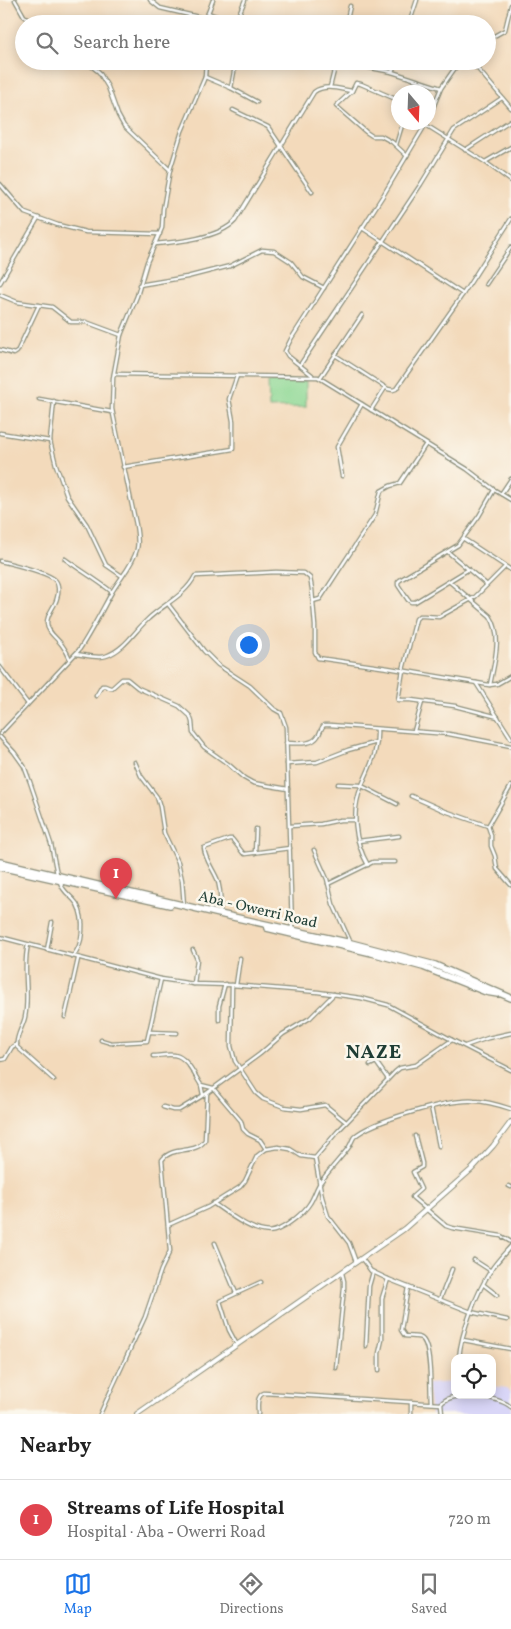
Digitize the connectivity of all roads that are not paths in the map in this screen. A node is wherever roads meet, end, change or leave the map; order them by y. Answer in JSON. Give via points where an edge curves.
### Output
{"nodes":[{"id":1,"x":15,"y":0,"type":"edge"},
{"id":2,"x":150,"y":0,"type":"edge"},
{"id":3,"x":213,"y":0,"type":"edge"},
{"id":4,"x":245,"y":0,"type":"edge"},
{"id":5,"x":417,"y":0,"type":"edge"},
{"id":6,"x":511,"y":5,"type":"edge"},
{"id":7,"x":350,"y":6,"type":"dead end"},
{"id":8,"x":208,"y":13,"type":"joint"},
{"id":9,"x":23,"y":15,"type":"edge"},
{"id":10,"x":189,"y":15,"type":"edge"},
{"id":11,"x":213,"y":15,"type":"edge"},
{"id":12,"x":239,"y":15,"type":"edge"},
{"id":13,"x":348,"y":15,"type":"edge"},
{"id":14,"x":412,"y":15,"type":"edge"},
{"id":15,"x":511,"y":28,"type":"edge"},
{"id":16,"x":505,"y":30,"type":"junction"},
{"id":17,"x":496,"y":35,"type":"edge"},
{"id":18,"x":96,"y":70,"type":"edge"},
{"id":19,"x":205,"y":70,"type":"edge"},
{"id":20,"x":234,"y":70,"type":"edge"},
{"id":21,"x":333,"y":70,"type":"edge"},
{"id":22,"x":381,"y":70,"type":"edge"},
{"id":23,"x":454,"y":70,"type":"edge"},
{"id":24,"x":479,"y":70,"type":"edge"},
{"id":25,"x":392,"y":72,"type":"joint"},
{"id":26,"x":205,"y":76,"type":"junction"},
{"id":27,"x":420,"y":81,"type":"junction"},
{"id":28,"x":418,"y":85,"type":"edge"},
{"id":29,"x":330,"y":87,"type":"junction"},
{"id":30,"x":231,"y":88,"type":"junction"},
{"id":31,"x":441,"y":88,"type":"junction"},
{"id":32,"x":352,"y":91,"type":"junction"},
{"id":33,"x":391,"y":97,"type":"edge"},
{"id":34,"x":502,"y":98,"type":"junction"},
{"id":35,"x":436,"y":100,"type":"edge"},
{"id":36,"x":257,"y":102,"type":"dead end"},
{"id":37,"x":511,"y":108,"type":"edge"},
{"id":38,"x":232,"y":110,"type":"dead end"},
{"id":39,"x":511,"y":120,"type":"edge"},
{"id":40,"x":401,"y":130,"type":"edge"},
{"id":41,"x":423,"y":130,"type":"edge"},
{"id":42,"x":436,"y":130,"type":"edge"},
{"id":43,"x":448,"y":139,"type":"junction"},
{"id":44,"x":281,"y":144,"type":"junction"},
{"id":45,"x":396,"y":146,"type":"junction"},
{"id":46,"x":511,"y":147,"type":"edge"},
{"id":47,"x":465,"y":150,"type":"junction"},
{"id":48,"x":407,"y":156,"type":"junction"},
{"id":49,"x":485,"y":162,"type":"junction"},
{"id":50,"x":170,"y":170,"type":"junction"},
{"id":51,"x":511,"y":181,"type":"edge"},
{"id":52,"x":0,"y":184,"type":"edge"},
{"id":53,"x":312,"y":192,"type":"dead end"},
{"id":54,"x":38,"y":218,"type":"junction"},
{"id":55,"x":511,"y":219,"type":"edge"},
{"id":56,"x":362,"y":228,"type":"junction"},
{"id":57,"x":160,"y":234,"type":"junction"},
{"id":58,"x":383,"y":241,"type":"junction"},
{"id":59,"x":155,"y":244,"type":"junction"},
{"id":60,"x":511,"y":247,"type":"edge"},
{"id":61,"x":0,"y":283,"type":"edge"},
{"id":62,"x":486,"y":284,"type":"dead end"},
{"id":63,"x":139,"y":286,"type":"junction"},
{"id":64,"x":324,"y":288,"type":"junction"},
{"id":65,"x":463,"y":294,"type":"junction"},
{"id":66,"x":0,"y":295,"type":"edge"},
{"id":67,"x":38,"y":305,"type":"junction"},
{"id":68,"x":362,"y":315,"type":"dead end"},
{"id":69,"x":120,"y":335,"type":"junction"},
{"id":70,"x":0,"y":350,"type":"edge"},
{"id":71,"x":335,"y":355,"type":"junction"},
{"id":72,"x":300,"y":365,"type":"junction"},
{"id":73,"x":114,"y":374,"type":"junction"},
{"id":74,"x":237,"y":376,"type":"junction"},
{"id":75,"x":313,"y":376,"type":"junction"},
{"id":76,"x":320,"y":378,"type":"junction"},
{"id":77,"x":385,"y":388,"type":"junction"},
{"id":78,"x":39,"y":399,"type":"dead end"},
{"id":79,"x":54,"y":401,"type":"junction"},
{"id":80,"x":362,"y":404,"type":"junction"},
{"id":81,"x":371,"y":410,"type":"junction"},
{"id":82,"x":112,"y":412,"type":"junction"},
{"id":83,"x":0,"y":433,"type":"edge"},
{"id":84,"x":50,"y":441,"type":"junction"},
{"id":85,"x":426,"y":444,"type":"junction"},
{"id":86,"x":123,"y":467,"type":"junction"},
{"id":87,"x":342,"y":476,"type":"dead end"},
{"id":88,"x":511,"y":480,"type":"edge"},
{"id":89,"x":494,"y":490,"type":"junction"},
{"id":90,"x":501,"y":494,"type":"junction"},
{"id":91,"x":511,"y":500,"type":"edge"},
{"id":92,"x":464,"y":539,"type":"junction"},
{"id":93,"x":448,"y":552,"type":"junction"},
{"id":94,"x":65,"y":558,"type":"dead end"},
{"id":95,"x":0,"y":560,"type":"edge"},
{"id":96,"x":505,"y":566,"type":"junction"},
{"id":97,"x":469,"y":569,"type":"junction"},
{"id":98,"x":511,"y":570,"type":"edge"},
{"id":99,"x":122,"y":576,"type":"junction"},
{"id":100,"x":450,"y":582,"type":"junction"},
{"id":101,"x":487,"y":584,"type":"junction"},
{"id":102,"x":112,"y":592,"type":"junction"},
{"id":103,"x":469,"y":600,"type":"junction"},
{"id":104,"x":313,"y":601,"type":"junction"},
{"id":105,"x":168,"y":604,"type":"junction"},
{"id":106,"x":75,"y":654,"type":"junction"},
{"id":107,"x":70,"y":659,"type":"junction"},
{"id":108,"x":0,"y":668,"type":"edge"},
{"id":109,"x":403,"y":670,"type":"junction"},
{"id":110,"x":511,"y":676,"type":"edge"},
{"id":111,"x":476,"y":683,"type":"junction"},
{"id":112,"x":490,"y":685,"type":"junction"},
{"id":113,"x":96,"y":696,"type":"dead end"},
{"id":114,"x":422,"y":702,"type":"junction"},
{"id":115,"x":28,"y":704,"type":"junction"},
{"id":116,"x":498,"y":717,"type":"junction"},
{"id":117,"x":377,"y":729,"type":"junction"},
{"id":118,"x":511,"y":730,"type":"edge"},
{"id":119,"x":414,"y":731,"type":"junction"},
{"id":120,"x":508,"y":732,"type":"junction"},
{"id":121,"x":0,"y":735,"type":"edge"},
{"id":122,"x":511,"y":738,"type":"edge"},
{"id":123,"x":378,"y":742,"type":"junction"},
{"id":124,"x":286,"y":744,"type":"junction"},
{"id":125,"x":511,"y":746,"type":"edge"},
{"id":126,"x":135,"y":762,"type":"dead end"},
{"id":127,"x":287,"y":764,"type":"junction"},
{"id":128,"x":338,"y":784,"type":"dead end"},
{"id":129,"x":362,"y":786,"type":"junction"},
{"id":130,"x":511,"y":786,"type":"edge"},
{"id":131,"x":288,"y":789,"type":"junction"},
{"id":132,"x":510,"y":792,"type":"edge"},
{"id":133,"x":411,"y":796,"type":"dead end"},
{"id":134,"x":397,"y":804,"type":"dead end"},
{"id":135,"x":355,"y":820,"type":"junction"},
{"id":136,"x":290,"y":826,"type":"junction"},
{"id":137,"x":488,"y":826,"type":"junction"},
{"id":138,"x":256,"y":829,"type":"dead end"},
{"id":139,"x":399,"y":836,"type":"dead end"},
{"id":140,"x":358,"y":840,"type":"junction"},
{"id":141,"x":290,"y":848,"type":"junction"},
{"id":142,"x":314,"y":850,"type":"dead end"},
{"id":143,"x":255,"y":853,"type":"junction"},
{"id":144,"x":0,"y":862,"type":"edge"},
{"id":145,"x":395,"y":862,"type":"dead end"},
{"id":146,"x":368,"y":865,"type":"junction"},
{"id":147,"x":0,"y":867,"type":"edge"},
{"id":148,"x":59,"y":878,"type":"junction"},
{"id":149,"x":328,"y":884,"type":"junction"},
{"id":150,"x":511,"y":885,"type":"edge"},
{"id":151,"x":184,"y":905,"type":"junction"},
{"id":152,"x":220,"y":914,"type":"junction"},
{"id":153,"x":52,"y":922,"type":"dead end"},
{"id":154,"x":292,"y":930,"type":"junction"},
{"id":155,"x":0,"y":937,"type":"edge"},
{"id":156,"x":351,"y":943,"type":"junction"},
{"id":157,"x":28,"y":945,"type":"junction"},
{"id":158,"x":47,"y":950,"type":"junction"},
{"id":159,"x":193,"y":950,"type":"dead end"},
{"id":160,"x":72,"y":957,"type":"junction"},
{"id":161,"x":240,"y":958,"type":"dead end"},
{"id":162,"x":78,"y":959,"type":"junction"},
{"id":163,"x":161,"y":979,"type":"junction"},
{"id":164,"x":194,"y":984,"type":"junction"},
{"id":165,"x":225,"y":984,"type":"junction"},
{"id":166,"x":232,"y":985,"type":"junction"},
{"id":167,"x":236,"y":985,"type":"junction"},
{"id":168,"x":334,"y":994,"type":"junction"},
{"id":169,"x":508,"y":996,"type":"edge"},
{"id":170,"x":65,"y":1017,"type":"dead end"},
{"id":171,"x":219,"y":1020,"type":"dead end"},
{"id":172,"x":150,"y":1032,"type":"junction"},
{"id":173,"x":177,"y":1033,"type":"dead end"},
{"id":174,"x":511,"y":1033,"type":"edge"},
{"id":175,"x":101,"y":1040,"type":"dead end"},
{"id":176,"x":452,"y":1040,"type":"junction"},
{"id":177,"x":17,"y":1044,"type":"junction"},
{"id":178,"x":464,"y":1046,"type":"junction"},
{"id":179,"x":153,"y":1056,"type":"dead end"},
{"id":180,"x":0,"y":1060,"type":"edge"},
{"id":181,"x":370,"y":1065,"type":"dead end"},
{"id":182,"x":239,"y":1069,"type":"junction"},
{"id":183,"x":511,"y":1070,"type":"edge"},
{"id":184,"x":388,"y":1079,"type":"junction"},
{"id":185,"x":54,"y":1080,"type":"dead end"},
{"id":186,"x":202,"y":1085,"type":"junction"},
{"id":187,"x":213,"y":1088,"type":"junction"},
{"id":188,"x":205,"y":1094,"type":"junction"},
{"id":189,"x":163,"y":1107,"type":"dead end"},
{"id":190,"x":431,"y":1107,"type":"junction"},
{"id":191,"x":511,"y":1109,"type":"edge"},
{"id":192,"x":346,"y":1122,"type":"junction"},
{"id":193,"x":511,"y":1122,"type":"edge"},
{"id":194,"x":415,"y":1136,"type":"dead end"},
{"id":195,"x":439,"y":1146,"type":"dead end"},
{"id":196,"x":266,"y":1149,"type":"junction"},
{"id":197,"x":315,"y":1158,"type":"junction"},
{"id":198,"x":319,"y":1184,"type":"junction"},
{"id":199,"x":213,"y":1204,"type":"junction"},
{"id":200,"x":426,"y":1210,"type":"junction"},
{"id":201,"x":168,"y":1225,"type":"junction"},
{"id":202,"x":214,"y":1243,"type":"dead end"},
{"id":203,"x":511,"y":1244,"type":"edge"},
{"id":204,"x":362,"y":1259,"type":"junction"},
{"id":205,"x":474,"y":1260,"type":"dead end"},
{"id":206,"x":356,"y":1262,"type":"junction"},
{"id":207,"x":452,"y":1269,"type":"dead end"},
{"id":208,"x":491,"y":1271,"type":"junction"},
{"id":209,"x":373,"y":1272,"type":"junction"},
{"id":210,"x":342,"y":1273,"type":"junction"},
{"id":211,"x":388,"y":1279,"type":"junction"},
{"id":212,"x":261,"y":1282,"type":"dead end"},
{"id":213,"x":484,"y":1285,"type":"junction"},
{"id":214,"x":408,"y":1287,"type":"junction"},
{"id":215,"x":236,"y":1293,"type":"junction"},
{"id":216,"x":497,"y":1295,"type":"dead end"},
{"id":217,"x":440,"y":1299,"type":"junction"},
{"id":218,"x":471,"y":1312,"type":"junction"},
{"id":219,"x":507,"y":1320,"type":"dead end"},
{"id":220,"x":463,"y":1340,"type":"junction"},
{"id":221,"x":236,"y":1345,"type":"junction"},
{"id":222,"x":366,"y":1346,"type":"dead end"},
{"id":223,"x":511,"y":1349,"type":"edge"},
{"id":224,"x":460,"y":1354,"type":"edge"},
{"id":225,"x":336,"y":1368,"type":"dead end"},
{"id":226,"x":379,"y":1370,"type":"dead end"},
{"id":227,"x":451,"y":1398,"type":"edge"},
{"id":228,"x":489,"y":1399,"type":"edge"},
{"id":229,"x":411,"y":1402,"type":"junction"},
{"id":230,"x":430,"y":1403,"type":"junction"},
{"id":231,"x":441,"y":1404,"type":"junction"},
{"id":232,"x":511,"y":1407,"type":"edge"},
{"id":233,"x":100,"y":1414,"type":"edge"},
{"id":234,"x":137,"y":1414,"type":"edge"},
{"id":235,"x":258,"y":1414,"type":"edge"},
{"id":236,"x":411,"y":1414,"type":"edge"},
{"id":237,"x":442,"y":1414,"type":"edge"}],
"edges":[{"from":1,"to":9,"type":"street"},
{"from":2,"to":10,"type":"street","via":[[160,8]]},
{"from":3,"to":8,"type":"street"},
{"from":4,"to":12,"type":"street"},
{"from":5,"to":14,"type":"street"},
{"from":6,"to":16,"type":"street"},
{"from":7,"to":13,"type":"street"},
{"from":8,"to":11,"type":"street"},
{"from":15,"to":16,"type":"street"},
{"from":16,"to":17,"type":"street"},
{"from":18,"to":50,"type":"street","via":[[108,87],[124,126]]},
{"from":19,"to":26,"type":"street"},
{"from":20,"to":30,"type":"street"},
{"from":21,"to":29,"type":"street"},
{"from":22,"to":25,"type":"street"},
{"from":23,"to":31,"type":"street"},
{"from":24,"to":34,"type":"street"},
{"from":25,"to":27,"type":"street"},
{"from":26,"to":30,"type":"street"},
{"from":26,"to":50,"type":"street"},
{"from":27,"to":28,"type":"street"},
{"from":27,"to":31,"type":"street"},
{"from":29,"to":32,"type":"street"},
{"from":29,"to":44,"type":"street","via":[[314,92]]},
{"from":30,"to":36,"type":"street"},
{"from":31,"to":35,"type":"street"},
{"from":32,"to":33,"type":"street","via":[[356,83]]},
{"from":32,"to":45,"type":"street","via":[[336,106],[366,132],[381,136]]},
{"from":34,"to":37,"type":"street"},
{"from":34,"to":43,"type":"street","via":[[454,130]]},
{"from":38,"to":44,"type":"street","via":[[268,127]]},
{"from":39,"to":47,"type":"street"},
{"from":40,"to":45,"type":"street"},
{"from":41,"to":48,"type":"street"},
{"from":42,"to":43,"type":"street"},
{"from":43,"to":47,"type":"street"},
{"from":43,"to":58,"type":"street"},
{"from":44,"to":53,"type":"street"},
{"from":44,"to":59,"type":"street","via":[[229,227],[189,240]]},
{"from":45,"to":48,"type":"street"},
{"from":46,"to":49,"type":"street"},
{"from":47,"to":49,"type":"street"},
{"from":48,"to":56,"type":"street"},
{"from":49,"to":51,"type":"street"},
{"from":50,"to":57,"type":"street"},
{"from":52,"to":54,"type":"street","via":[[25,213]]},
{"from":54,"to":57,"type":"street","via":[[86,232]]},
{"from":54,"to":61,"type":"street"},
{"from":55,"to":65,"type":"street"},
{"from":56,"to":58,"type":"street"},
{"from":56,"to":64,"type":"street"},
{"from":57,"to":59,"type":"street"},
{"from":58,"to":65,"type":"street"},
{"from":58,"to":72,"type":"street"},
{"from":59,"to":63,"type":"street"},
{"from":60,"to":62,"type":"street"},
{"from":63,"to":64,"type":"street","via":[[230,266],[262,250],[274,251],[291,262],[304,277]]},
{"from":63,"to":69,"type":"street"},
{"from":64,"to":72,"type":"street","via":[[285,351]]},
{"from":65,"to":77,"type":"street","via":[[396,389]]},
{"from":66,"to":67,"type":"street"},
{"from":67,"to":69,"type":"street","via":[[52,307],[71,322],[86,322]]},
{"from":67,"to":70,"type":"street","via":[[17,352]]},
{"from":68,"to":71,"type":"street"},
{"from":69,"to":73,"type":"street"},
{"from":71,"to":76,"type":"street"},
{"from":71,"to":77,"type":"street"},
{"from":72,"to":75,"type":"street"},
{"from":73,"to":74,"type":"street"},
{"from":73,"to":82,"type":"street"},
{"from":74,"to":75,"type":"street"},
{"from":74,"to":86,"type":"street","via":[[229,399],[233,449]]},
{"from":75,"to":76,"type":"street"},
{"from":76,"to":80,"type":"street"},
{"from":77,"to":81,"type":"street"},
{"from":78,"to":79,"type":"street"},
{"from":79,"to":82,"type":"street"},
{"from":79,"to":84,"type":"street"},
{"from":80,"to":81,"type":"street"},
{"from":80,"to":87,"type":"street","via":[[337,447]]},
{"from":81,"to":85,"type":"street"},
{"from":82,"to":86,"type":"street"},
{"from":83,"to":84,"type":"street"},
{"from":84,"to":99,"type":"street","via":[[69,500],[87,525],[106,565]]},
{"from":85,"to":89,"type":"street"},
{"from":85,"to":104,"type":"street","via":[[400,483],[381,491],[378,509],[368,528],[320,599]]},
{"from":86,"to":99,"type":"street","via":[[138,547]]},
{"from":88,"to":90,"type":"street"},
{"from":89,"to":90,"type":"street"},
{"from":89,"to":92,"type":"street"},
{"from":90,"to":91,"type":"street"},
{"from":92,"to":93,"type":"street"},
{"from":92,"to":96,"type":"street"},
{"from":93,"to":97,"type":"street"},
{"from":93,"to":100,"type":"street","via":[[398,582],[411,602]]},
{"from":94,"to":102,"type":"street"},
{"from":95,"to":107,"type":"street","via":[[57,582],[57,600],[48,614],[47,624]]},
{"from":96,"to":98,"type":"street"},
{"from":96,"to":101,"type":"street"},
{"from":97,"to":100,"type":"street"},
{"from":97,"to":101,"type":"street"},
{"from":99,"to":102,"type":"street"},
{"from":100,"to":103,"type":"street"},
{"from":101,"to":103,"type":"street"},
{"from":102,"to":106,"type":"street","via":[[89,636]]},
{"from":103,"to":109,"type":"street","via":[[439,617],[419,616],[416,619]]},
{"from":103,"to":112,"type":"street","via":[[494,622],[497,642]]},
{"from":104,"to":105,"type":"street","via":[[310,578],[304,573],[276,572],[195,576],[192,583]]},
{"from":104,"to":109,"type":"street","via":[[318,658]]},
{"from":105,"to":106,"type":"street","via":[[113,653],[102,656]]},
{"from":105,"to":124,"type":"street","via":[[218,665],[250,686],[281,713],[286,727]]},
{"from":106,"to":107,"type":"street"},
{"from":107,"to":115,"type":"street"},
{"from":108,"to":115,"type":"street"},
{"from":109,"to":111,"type":"street"},
{"from":109,"to":114,"type":"street","via":[[398,700]]},
{"from":110,"to":112,"type":"street"},
{"from":111,"to":112,"type":"street"},
{"from":111,"to":116,"type":"street"},
{"from":113,"to":131,"type":"street","via":[[102,686],[112,688],[122,679],[127,679],[138,688],[185,711],[190,716],[193,733],[204,748],[249,781]]},
{"from":114,"to":116,"type":"street"},
{"from":114,"to":119,"type":"street"},
{"from":115,"to":121,"type":"street"},
{"from":116,"to":120,"type":"street"},
{"from":117,"to":119,"type":"street"},
{"from":117,"to":123,"type":"street"},
{"from":117,"to":124,"type":"street","via":[[324,725],[314,741]]},
{"from":118,"to":120,"type":"street"},
{"from":119,"to":125,"type":"street"},
{"from":120,"to":122,"type":"street"},
{"from":121,"to":148,"type":"street","via":[[24,766],[51,844]]},
{"from":123,"to":127,"type":"street","via":[[317,762]]},
{"from":123,"to":129,"type":"street","via":[[376,755]]},
{"from":124,"to":127,"type":"street"},
{"from":126,"to":151,"type":"street","via":[[157,797],[164,832],[178,862]]},
{"from":127,"to":131,"type":"street"},
{"from":128,"to":129,"type":"street"},
{"from":129,"to":134,"type":"street"},
{"from":129,"to":135,"type":"street"},
{"from":130,"to":132,"type":"street"},
{"from":131,"to":136,"type":"street"},
{"from":132,"to":137,"type":"street"},
{"from":133,"to":137,"type":"street"},
{"from":135,"to":136,"type":"street"},
{"from":135,"to":140,"type":"street"},
{"from":136,"to":141,"type":"street"},
{"from":137,"to":150,"type":"street","via":[[497,869]]},
{"from":138,"to":143,"type":"street"},
{"from":139,"to":140,"type":"street"},
{"from":140,"to":146,"type":"street"},
{"from":141,"to":143,"type":"street"},
{"from":141,"to":154,"type":"street"},
{"from":142,"to":149,"type":"street"},
{"from":143,"to":152,"type":"street","via":[[243,853],[232,839],[204,848],[220,891]]},
{"from":144,"to":148,"type":"highway","name":"Aba - Owerri Road"},
{"from":145,"to":146,"type":"street"},
{"from":146,"to":149,"type":"street"},
{"from":147,"to":148,"type":"highway","name":"Aba - Owerri Road"},
{"from":148,"to":151,"type":"highway","name":"Aba - Owerri Road"},
{"from":148,"to":160,"type":"street","via":[[62,888],[78,906],[81,917],[79,947]]},
{"from":148,"to":169,"type":"highway","name":"Aba - Owerri Road","via":[[372,953],[423,967],[486,992]]},
{"from":149,"to":156,"type":"street","via":[[333,904]]},
{"from":151,"to":152,"type":"highway","name":"Aba - Owerri Road"},
{"from":152,"to":154,"type":"highway","name":"Aba - Owerri Road"},
{"from":153,"to":158,"type":"street"},
{"from":154,"to":156,"type":"highway","name":"Aba - Owerri Road"},
{"from":155,"to":157,"type":"street"},
{"from":156,"to":169,"type":"highway","name":"Aba - Owerri Road","via":[[434,965]]},
{"from":157,"to":158,"type":"street"},
{"from":157,"to":177,"type":"street","via":[[25,955],[25,1018]]},
{"from":158,"to":160,"type":"street"},
{"from":159,"to":164,"type":"street","via":[[197,959]]},
{"from":160,"to":162,"type":"street"},
{"from":161,"to":167,"type":"street"},
{"from":162,"to":163,"type":"street"},
{"from":162,"to":170,"type":"street"},
{"from":163,"to":164,"type":"street"},
{"from":163,"to":172,"type":"street"},
{"from":164,"to":165,"type":"street"},
{"from":165,"to":166,"type":"street"},
{"from":165,"to":171,"type":"street"},
{"from":166,"to":167,"type":"street"},
{"from":166,"to":182,"type":"street","via":[[230,1046]]},
{"from":167,"to":168,"type":"street"},
{"from":168,"to":176,"type":"street","via":[[392,1006]]},
{"from":168,"to":182,"type":"street","via":[[310,1018],[283,1034]]},
{"from":172,"to":173,"type":"street"},
{"from":172,"to":175,"type":"street","via":[[145,1042],[111,1043]]},
{"from":174,"to":178,"type":"street"},
{"from":176,"to":178,"type":"street"},
{"from":176,"to":184,"type":"street","via":[[416,1065],[400,1068]]},
{"from":177,"to":180,"type":"street","via":[[5,1059]]},
{"from":177,"to":185,"type":"street"},
{"from":178,"to":183,"type":"street"},
{"from":179,"to":186,"type":"street","via":[[178,1056]]},
{"from":181,"to":184,"type":"street","via":[[376,1062]]},
{"from":182,"to":187,"type":"street"},
{"from":182,"to":192,"type":"street","via":[[256,1093],[275,1104],[301,1110],[325,1105]]},
{"from":184,"to":192,"type":"street"},
{"from":186,"to":187,"type":"street"},
{"from":186,"to":188,"type":"street"},
{"from":187,"to":188,"type":"street"},
{"from":187,"to":196,"type":"street","via":[[248,1134],[260,1140]]},
{"from":188,"to":189,"type":"street","via":[[179,1110]]},
{"from":188,"to":201,"type":"street","via":[[203,1144],[169,1152],[162,1160]]},
{"from":190,"to":191,"type":"street","via":[[472,1100]]},
{"from":190,"to":195,"type":"street"},
{"from":190,"to":198,"type":"street","via":[[362,1132]]},
{"from":192,"to":197,"type":"street"},
{"from":193,"to":200,"type":"main road","via":[[472,1169]]},
{"from":194,"to":200,"type":"street","via":[[422,1167],[413,1172],[421,1189],[412,1197]]},
{"from":196,"to":197,"type":"street","via":[[290,1149],[302,1156]]},
{"from":196,"to":199,"type":"street","via":[[257,1156],[246,1182]]},
{"from":197,"to":198,"type":"street"},
{"from":198,"to":199,"type":"street","via":[[303,1212],[275,1231],[268,1232],[243,1223]]},
{"from":198,"to":206,"type":"street","via":[[328,1216],[350,1244]]},
{"from":199,"to":201,"type":"street"},
{"from":200,"to":203,"type":"street","via":[[446,1226],[501,1236]]},
{"from":200,"to":204,"type":"main road"},
{"from":201,"to":233,"type":"street","via":[[170,1250],[145,1317]]},
{"from":202,"to":215,"type":"street"},
{"from":203,"to":208,"type":"street"},
{"from":204,"to":206,"type":"main road"},
{"from":204,"to":209,"type":"street"},
{"from":205,"to":208,"type":"street"},
{"from":206,"to":210,"type":"main road"},
{"from":207,"to":217,"type":"street"},
{"from":208,"to":213,"type":"street"},
{"from":209,"to":211,"type":"street"},
{"from":209,"to":222,"type":"street","via":[[368,1286]]},
{"from":210,"to":221,"type":"main road"},
{"from":210,"to":225,"type":"street","via":[[344,1288]]},
{"from":211,"to":214,"type":"street"},
{"from":211,"to":226,"type":"street","via":[[382,1298]]},
{"from":212,"to":215,"type":"street"},
{"from":213,"to":216,"type":"street"},
{"from":213,"to":218,"type":"street"},
{"from":214,"to":217,"type":"street"},
{"from":214,"to":230,"type":"street","via":[[401,1330],[405,1336],[423,1339],[430,1363]]},
{"from":215,"to":221,"type":"street","via":[[220,1303]]},
{"from":217,"to":218,"type":"street"},
{"from":218,"to":219,"type":"street"},
{"from":218,"to":220,"type":"street"},
{"from":220,"to":223,"type":"street"},
{"from":220,"to":224,"type":"street"},
{"from":221,"to":234,"type":"main road"},
{"from":227,"to":231,"type":"street"},
{"from":228,"to":232,"type":"street","via":[[505,1402]]},
{"from":229,"to":230,"type":"street"},
{"from":229,"to":235,"type":"street","via":[[264,1393],[260,1394]]},
{"from":229,"to":236,"type":"street"},
{"from":230,"to":231,"type":"street"},
{"from":231,"to":237,"type":"street"}]}
